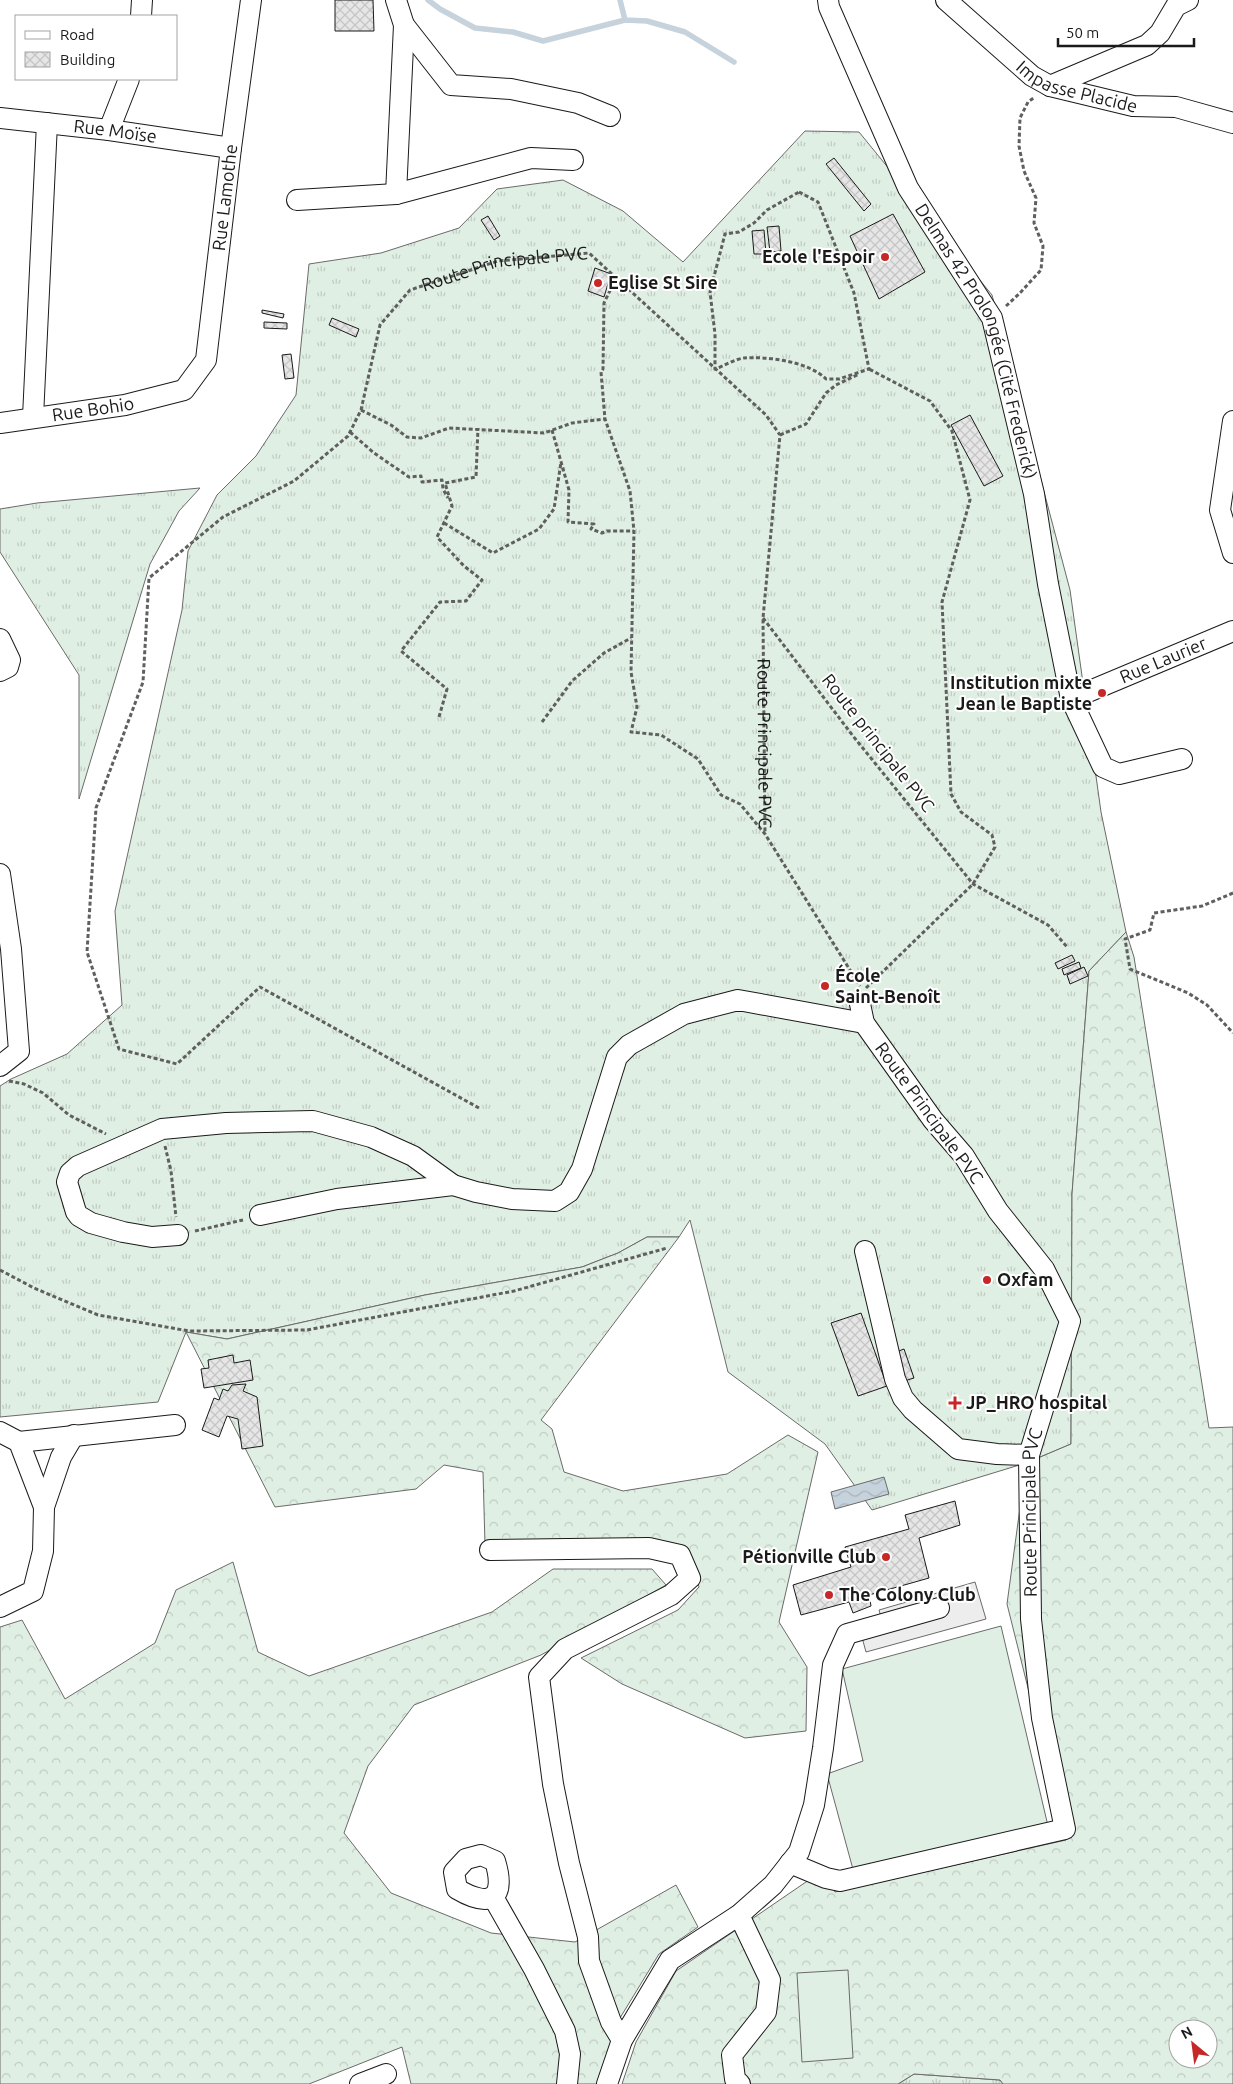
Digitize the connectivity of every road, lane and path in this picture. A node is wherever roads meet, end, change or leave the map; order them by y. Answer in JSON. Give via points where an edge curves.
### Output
{"nodes":[{"id":1,"x":142,"y":0,"type":"edge"},
{"id":2,"x":251,"y":0,"type":"edge"},
{"id":3,"x":396,"y":0,"type":"edge"},
{"id":4,"x":828,"y":0,"type":"edge"},
{"id":5,"x":946,"y":0,"type":"edge"},
{"id":6,"x":1188,"y":0,"type":"edge"},
{"id":7,"x":141,"y":15,"type":"edge"},
{"id":8,"x":404,"y":25,"type":"junction"},
{"id":9,"x":129,"y":80,"type":"edge"},
{"id":10,"x":1050,"y":86,"type":"junction"},
{"id":11,"x":610,"y":116,"type":"dead end"},
{"id":12,"x":0,"y":118,"type":"edge"},
{"id":13,"x":47,"y":123,"type":"junction"},
{"id":14,"x":1233,"y":123,"type":"edge"},
{"id":15,"x":109,"y":130,"type":"junction"},
{"id":16,"x":231,"y":148,"type":"junction"},
{"id":17,"x":573,"y":160,"type":"dead end"},
{"id":18,"x":396,"y":194,"type":"junction"},
{"id":19,"x":297,"y":200,"type":"dead end"},
{"id":20,"x":616,"y":278,"type":"junction"},
{"id":21,"x":992,"y":318,"type":"junction"},
{"id":22,"x":869,"y":368,"type":"junction"},
{"id":23,"x":715,"y":369,"type":"junction"},
{"id":24,"x":184,"y":390,"type":"joint"},
{"id":25,"x":361,"y":410,"type":"junction"},
{"id":26,"x":33,"y":417,"type":"junction"},
{"id":27,"x":606,"y":419,"type":"junction"},
{"id":28,"x":1233,"y":421,"type":"edge"},
{"id":29,"x":0,"y":423,"type":"edge"},
{"id":30,"x":478,"y":428,"type":"junction"},
{"id":31,"x":552,"y":430,"type":"junction"},
{"id":32,"x":350,"y":432,"type":"junction"},
{"id":33,"x":780,"y":435,"type":"junction"},
{"id":34,"x":561,"y":462,"type":"junction"},
{"id":35,"x":451,"y":503,"type":"junction"},
{"id":36,"x":444,"y":523,"type":"junction"},
{"id":37,"x":634,"y":531,"type":"junction"},
{"id":38,"x":1233,"y":553,"type":"edge"},
{"id":39,"x":763,"y":618,"type":"junction"},
{"id":40,"x":1233,"y":631,"type":"edge"},
{"id":41,"x":631,"y":638,"type":"junction"},
{"id":42,"x":0,"y":639,"type":"edge"},
{"id":43,"x":0,"y":671,"type":"edge"},
{"id":44,"x":1071,"y":699,"type":"junction"},
{"id":45,"x":439,"y":717,"type":"dead end"},
{"id":46,"x":542,"y":722,"type":"dead end"},
{"id":47,"x":1182,"y":759,"type":"dead end"},
{"id":48,"x":765,"y":834,"type":"junction"},
{"id":49,"x":0,"y":874,"type":"edge"},
{"id":50,"x":972,"y":884,"type":"junction"},
{"id":51,"x":1233,"y":893,"type":"edge"},
{"id":52,"x":1068,"y":948,"type":"dead end"},
{"id":53,"x":5,"y":950,"type":"edge"},
{"id":54,"x":862,"y":1006,"type":"junction"},
{"id":55,"x":1233,"y":1033,"type":"edge"},
{"id":56,"x":3,"y":1073,"type":"edge"},
{"id":57,"x":479,"y":1108,"type":"dead end"},
{"id":58,"x":126,"y":1144,"type":"junction"},
{"id":59,"x":171,"y":1171,"type":"dead end"},
{"id":60,"x":453,"y":1185,"type":"junction"},
{"id":61,"x":260,"y":1216,"type":"joint"},
{"id":62,"x":178,"y":1235,"type":"junction"},
{"id":63,"x":667,"y":1248,"type":"dead end"},
{"id":64,"x":865,"y":1251,"type":"dead end"},
{"id":65,"x":0,"y":1270,"type":"edge"},
{"id":66,"x":175,"y":1425,"type":"dead end"},
{"id":67,"x":0,"y":1432,"type":"edge"},
{"id":68,"x":74,"y":1435,"type":"junction"},
{"id":69,"x":19,"y":1442,"type":"junction"},
{"id":70,"x":1029,"y":1455,"type":"junction"},
{"id":71,"x":44,"y":1507,"type":"junction"},
{"id":72,"x":490,"y":1550,"type":"dead end"},
{"id":73,"x":0,"y":1607,"type":"edge"},
{"id":74,"x":939,"y":1608,"type":"dead end"},
{"id":75,"x":790,"y":1863,"type":"junction"},
{"id":76,"x":493,"y":1898,"type":"dead end"},
{"id":77,"x":739,"y":1915,"type":"junction"},
{"id":78,"x":622,"y":2040,"type":"junction"},
{"id":79,"x":386,"y":2074,"type":"dead end"},
{"id":80,"x":360,"y":2084,"type":"edge"},
{"id":81,"x":567,"y":2084,"type":"edge"},
{"id":82,"x":607,"y":2084,"type":"edge"},
{"id":83,"x":740,"y":2084,"type":"edge"}],
"edges":[{"from":1,"to":7,"type":"street"},
{"from":2,"to":16,"type":"street","name":"Rue Lamothe"},
{"from":3,"to":8,"type":"street"},
{"from":4,"to":21,"type":"street","name":"Delmas 42 Prolongée (Cité Frederick)","via":[[908,188]]},
{"from":5,"to":10,"type":"street","name":"Impasse Placide","via":[[1032,76]]},
{"from":6,"to":10,"type":"street","via":[[1176,6],[1160,33],[1146,45]]},
{"from":8,"to":11,"type":"street","via":[[451,85],[511,89],[578,103]]},
{"from":8,"to":18,"type":"street"},
{"from":9,"to":15,"type":"street"},
{"from":10,"to":14,"type":"street","name":"Impasse Placide","via":[[1133,106],[1176,107]]},
{"from":10,"to":21,"type":"path","via":[[1028,102],[1020,118],[1019,146],[1024,171],[1036,198],[1034,223],[1044,246],[1041,270]]},
{"from":12,"to":13,"type":"street","name":"Rue Moïse"},
{"from":13,"to":15,"type":"street","name":"Rue Moïse"},
{"from":13,"to":26,"type":"street"},
{"from":15,"to":16,"type":"street","name":"Rue Moïse"},
{"from":16,"to":24,"type":"street","name":"Rue Lamothe","via":[[206,360]]},
{"from":17,"to":18,"type":"street","via":[[531,158]]},
{"from":18,"to":19,"type":"street"},
{"from":20,"to":23,"type":"path","name":"Route Principale PVC"},
{"from":20,"to":25,"type":"path","name":"Route Principale PVC","via":[[590,253],[498,261],[410,290],[380,325]]},
{"from":20,"to":27,"type":"path","via":[[604,304],[601,372]]},
{"from":21,"to":44,"type":"street","name":"Delmas 42 Prolongée (Cité Frederick)","via":[[1034,494]]},
{"from":22,"to":23,"type":"path","via":[[839,379],[826,379],[820,372],[786,360],[744,358]]},
{"from":22,"to":23,"type":"path","via":[[854,293],[818,202],[799,192],[767,210],[739,232],[725,234],[710,292]]},
{"from":22,"to":33,"type":"path","via":[[826,393],[806,424]]},
{"from":22,"to":50,"type":"path","name":"Route Principale PVC","via":[[930,402],[936,409],[952,431],[970,500],[942,602],[951,794],[962,812],[992,835],[995,847]]},
{"from":23,"to":33,"type":"path","name":"Route Principale PVC","via":[[766,415]]},
{"from":24,"to":26,"type":"street","name":"Rue Bohio","via":[[125,404]]},
{"from":25,"to":30,"type":"path","via":[[407,437],[421,438],[449,428]]},
{"from":25,"to":32,"type":"path","name":"Route Principale PVC"},
{"from":26,"to":29,"type":"street","name":"Rue Bohio"},
{"from":27,"to":31,"type":"path","via":[[572,423]]},
{"from":27,"to":37,"type":"path","via":[[630,491]]},
{"from":28,"to":38,"type":"street","via":[[1220,510]]},
{"from":30,"to":31,"type":"path","via":[[544,433]]},
{"from":30,"to":35,"type":"path","via":[[476,477],[445,483]]},
{"from":31,"to":34,"type":"path"},
{"from":32,"to":35,"type":"path","via":[[409,476],[421,476],[422,482],[442,480]]},
{"from":32,"to":57,"type":"path","name":"Route Principale PVC","via":[[294,481],[223,518],[149,578],[143,682],[96,808],[87,952],[119,1049],[177,1064],[260,987]]},
{"from":33,"to":39,"type":"path","name":"Route Principale PVC"},
{"from":34,"to":36,"type":"path","via":[[554,509],[539,529],[493,553]]},
{"from":34,"to":37,"type":"path","via":[[568,490],[568,522],[594,524],[592,529],[602,533]]},
{"from":35,"to":36,"type":"path"},
{"from":36,"to":45,"type":"path","via":[[437,537],[482,580],[466,601],[440,602],[401,651],[446,690]]},
{"from":37,"to":41,"type":"path"},
{"from":39,"to":48,"type":"path","name":"Route Principale PVC"},
{"from":39,"to":50,"type":"path","name":"Route principale PVC"},
{"from":40,"to":44,"type":"street","name":"Rue Laurier"},
{"from":41,"to":46,"type":"path","via":[[604,653],[572,681]]},
{"from":41,"to":48,"type":"path","via":[[631,672],[638,707],[631,732],[661,735],[698,759],[722,795],[740,804]]},
{"from":42,"to":43,"type":"street","via":[[10,660],[8,667]]},
{"from":44,"to":47,"type":"street","via":[[1103,767],[1119,774]]},
{"from":48,"to":54,"type":"path","name":"Route Principale PVC"},
{"from":49,"to":53,"type":"street"},
{"from":50,"to":52,"type":"path","via":[[1048,926]]},
{"from":50,"to":54,"type":"path","name":"Route Principale PVC"},
{"from":51,"to":55,"type":"path","via":[[1202,906],[1154,914],[1150,930],[1125,939],[1130,969],[1188,993],[1207,1005]]},
{"from":53,"to":56,"type":"street","via":[[19,1051]]},
{"from":54,"to":60,"type":"street","via":[[738,1000],[684,1014],[629,1045],[617,1057],[582,1168],[569,1192],[555,1201],[512,1199]]},
{"from":54,"to":70,"type":"street","name":"Route Principale PVC","via":[[933,1120],[964,1156],[998,1211],[1044,1269],[1070,1321]]},
{"from":56,"to":58,"type":"path","via":[[43,1093],[69,1115]]},
{"from":58,"to":60,"type":"street","via":[[162,1128],[313,1121],[371,1136],[413,1156]]},
{"from":58,"to":62,"type":"street","via":[[78,1166],[70,1173],[68,1182],[76,1212],[91,1223],[123,1232],[152,1237]]},
{"from":59,"to":62,"type":"path"},
{"from":60,"to":61,"type":"street","via":[[337,1198]]},
{"from":61,"to":62,"type":"path"},
{"from":63,"to":65,"type":"path","via":[[514,1291],[307,1330],[189,1331],[98,1315]]},
{"from":64,"to":70,"type":"street","via":[[895,1379],[903,1398],[958,1449]]},
{"from":66,"to":68,"type":"street"},
{"from":67,"to":69,"type":"street"},
{"from":68,"to":69,"type":"street"},
{"from":68,"to":71,"type":"street","via":[[61,1457]]},
{"from":69,"to":71,"type":"street"},
{"from":70,"to":75,"type":"street","name":"Route Principale PVC","via":[[1031,1618],[1042,1718],[1065,1829],[840,1881]]},
{"from":71,"to":73,"type":"street","via":[[43,1551],[33,1591]]},
{"from":72,"to":78,"type":"street","via":[[649,1548],[680,1554],[690,1578],[672,1595],[566,1649],[539,1676],[553,1784],[588,1937],[589,1961]]},
{"from":74,"to":75,"type":"street","via":[[847,1634],[833,1665],[814,1805],[799,1852]]},
{"from":75,"to":77,"type":"street","via":[[773,1885]]},
{"from":76,"to":81,"type":"street","via":[[565,2031],[570,2054]]},
{"from":77,"to":78,"type":"street","via":[[670,1960]]},
{"from":77,"to":83,"type":"street","via":[[770,1980],[766,2012],[732,2055],[735,2079]]},
{"from":78,"to":82,"type":"street"},
{"from":79,"to":80,"type":"street"}]}
